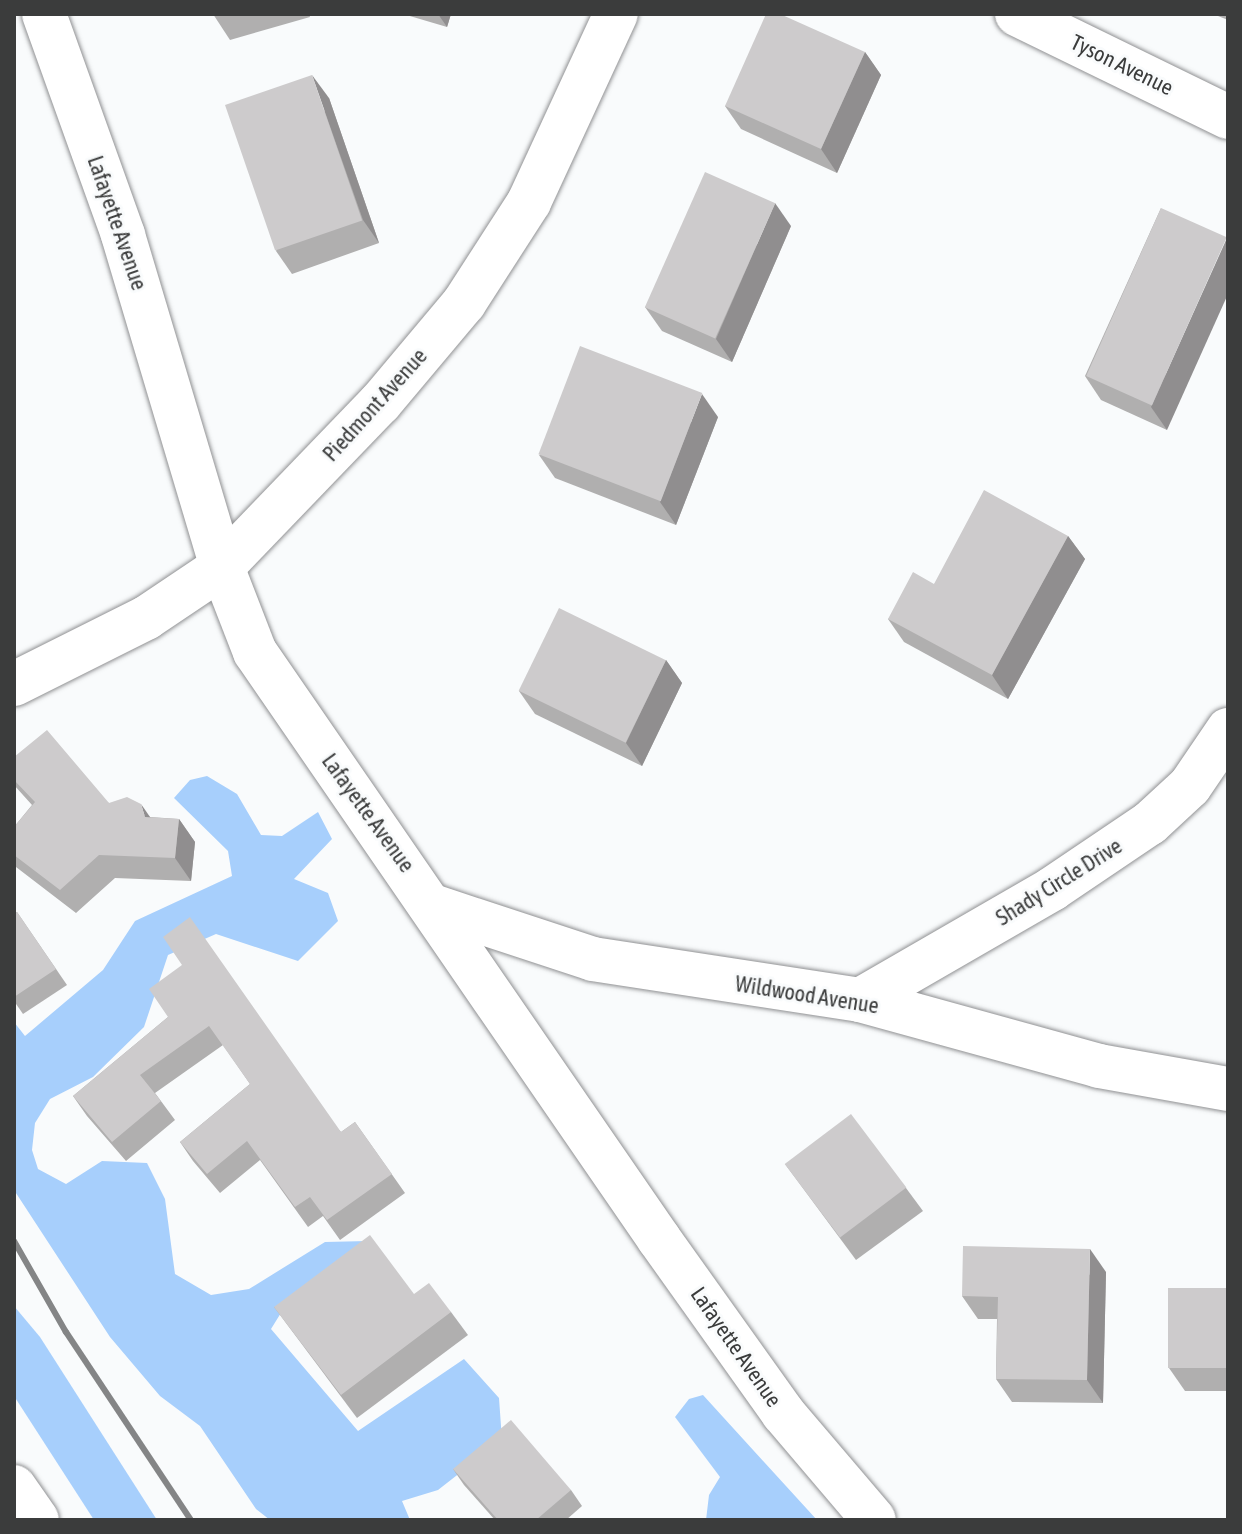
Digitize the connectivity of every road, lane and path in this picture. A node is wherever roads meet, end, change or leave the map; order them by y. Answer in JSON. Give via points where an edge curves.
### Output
{"nodes":[{"id":1,"x":44,"y":14,"type":"edge"},
{"id":2,"x":616,"y":14,"type":"edge"},
{"id":3,"x":1017,"y":14,"type":"edge"},
{"id":4,"x":1228,"y":117,"type":"edge"},
{"id":5,"x":222,"y":567,"type":"junction"},
{"id":6,"x":14,"y":684,"type":"edge"},
{"id":7,"x":1228,"y":730,"type":"edge"},
{"id":8,"x":435,"y":907,"type":"junction"},
{"id":9,"x":860,"y":1000,"type":"junction"},
{"id":10,"x":1228,"y":1089,"type":"edge"},
{"id":11,"x":14,"y":1487,"type":"edge"},
{"id":12,"x":37,"y":1520,"type":"edge"},
{"id":13,"x":874,"y":1520,"type":"edge"}],
"edges":[{"from":1,"to":5,"type":"street","name":"Lafayette Avenue","via":[[123,235]]},
{"from":2,"to":5,"type":"street","name":"Piedmont Avenue","via":[[529,202],[464,303],[380,403]]},
{"from":3,"to":4,"type":"street","name":"Tyson Avenue"},
{"from":5,"to":6,"type":"street","name":"Piedmont Avenue","via":[[146,618]]},
{"from":5,"to":8,"type":"street","name":"Lafayette Avenue","via":[[255,652]]},
{"from":7,"to":9,"type":"street","name":"Shady Circle Drive","via":[[1190,786],[1150,823],[1052,889]]},
{"from":8,"to":9,"type":"street","name":"Wildwood Avenue","via":[[593,959]]},
{"from":8,"to":13,"type":"street","name":"Lafayette Avenue","via":[[523,1047],[774,1400]]},
{"from":9,"to":10,"type":"street","name":"Wildwood Avenue","via":[[1099,1066]]},
{"from":11,"to":12,"type":"street"}]}
